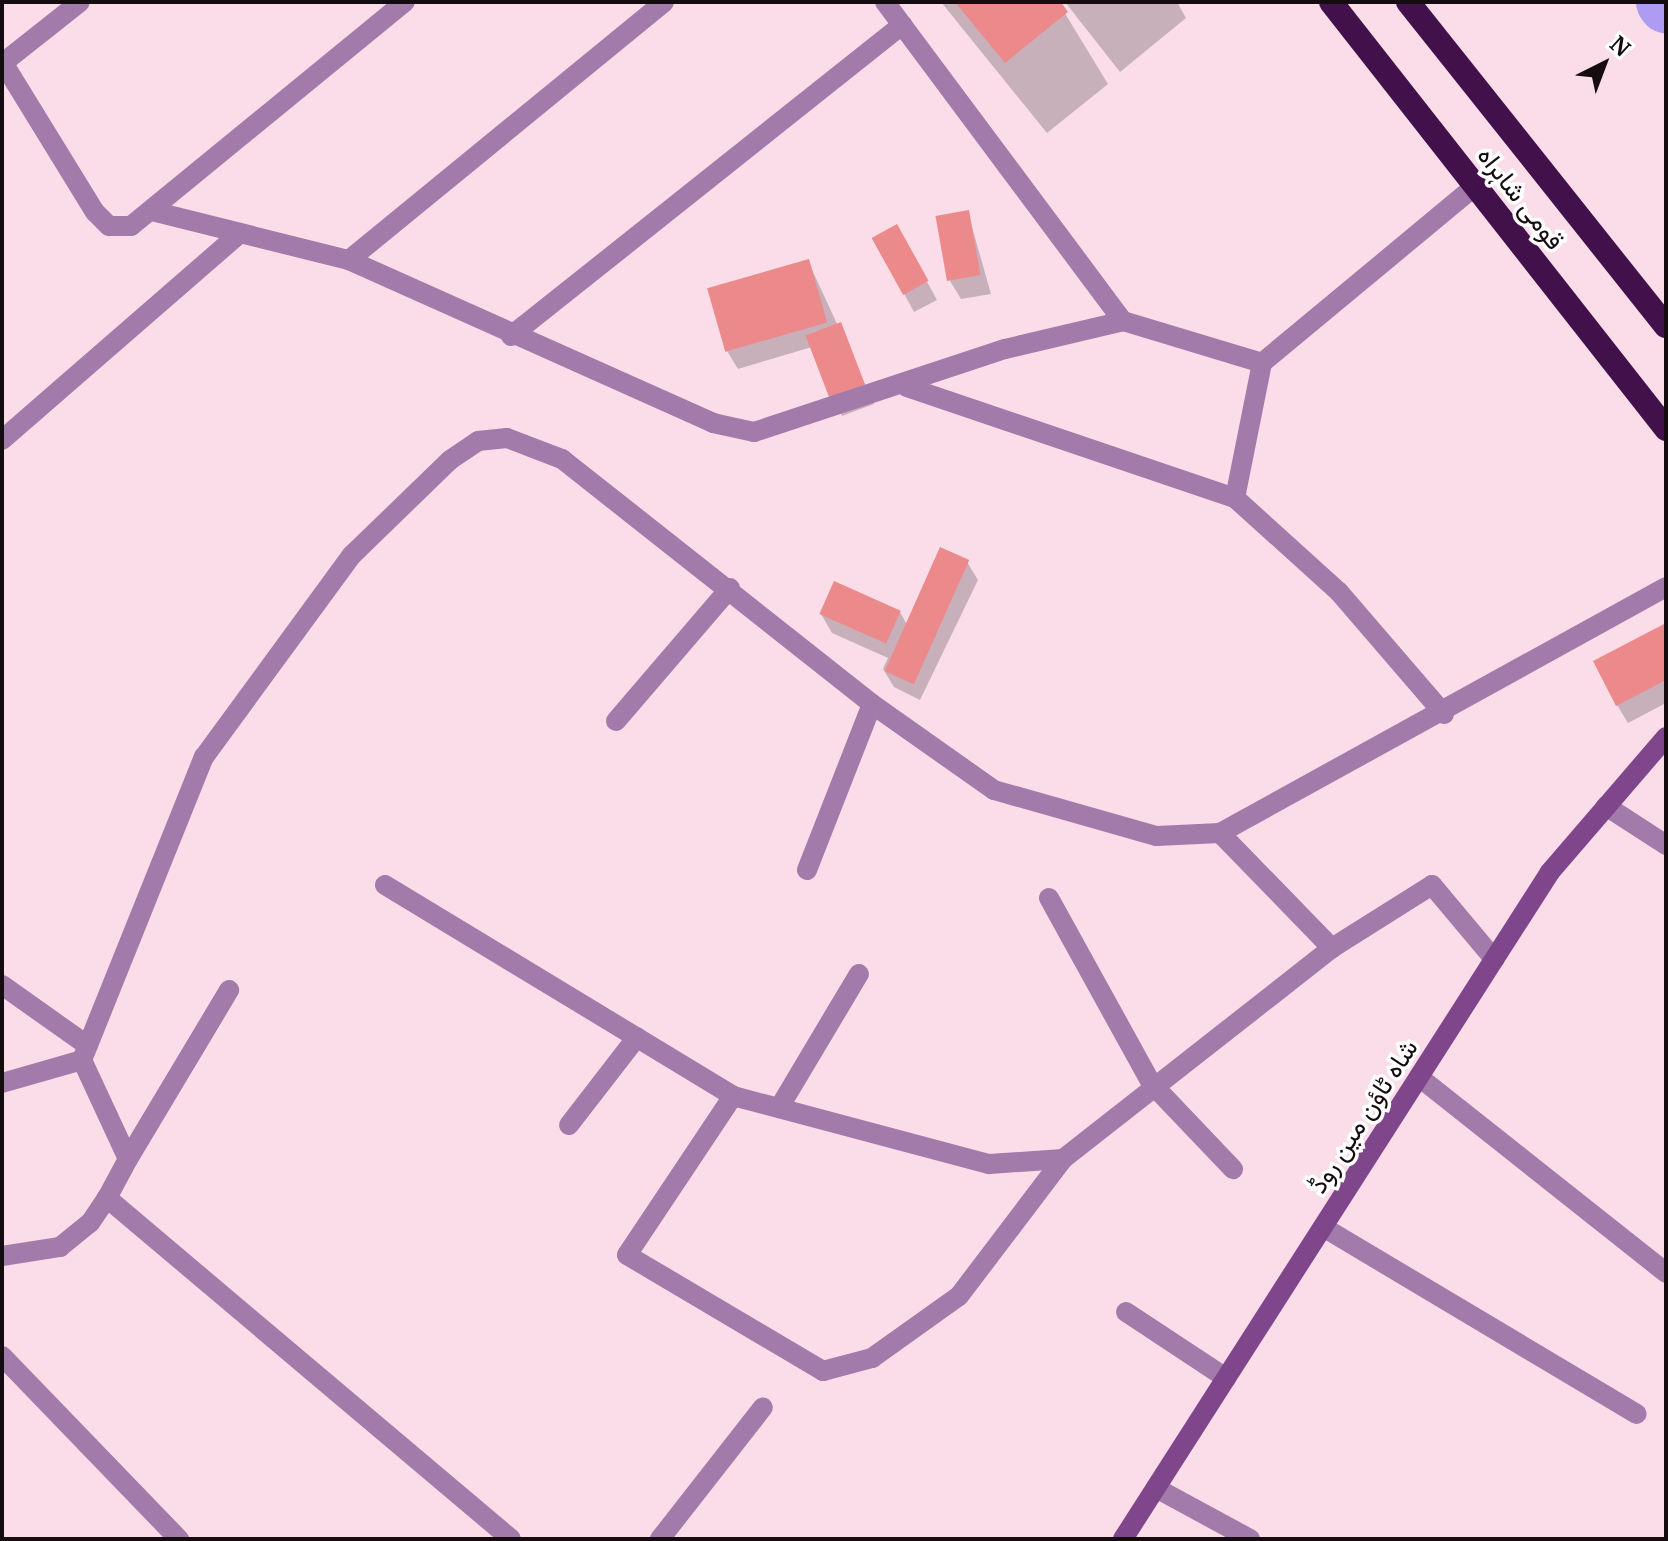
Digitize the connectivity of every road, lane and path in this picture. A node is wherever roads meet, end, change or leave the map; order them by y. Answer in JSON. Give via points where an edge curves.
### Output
{"nodes":[{"id":1,"x":80,"y":2,"type":"edge"},
{"id":2,"x":405,"y":2,"type":"edge"},
{"id":3,"x":664,"y":2,"type":"edge"},
{"id":4,"x":885,"y":2,"type":"edge"},
{"id":5,"x":1331,"y":2,"type":"edge"},
{"id":6,"x":1408,"y":2,"type":"edge"},
{"id":7,"x":902,"y":25,"type":"junction"},
{"id":8,"x":2,"y":62,"type":"edge"},
{"id":9,"x":1475,"y":186,"type":"junction"},
{"id":10,"x":152,"y":211,"type":"junction"},
{"id":11,"x":240,"y":233,"type":"junction"},
{"id":12,"x":349,"y":260,"type":"junction"},
{"id":13,"x":1123,"y":321,"type":"junction"},
{"id":14,"x":1666,"y":326,"type":"edge"},
{"id":15,"x":511,"y":336,"type":"junction"},
{"id":16,"x":1262,"y":363,"type":"junction"},
{"id":17,"x":907,"y":387,"type":"junction"},
{"id":18,"x":1666,"y":429,"type":"edge"},
{"id":19,"x":2,"y":440,"type":"edge"},
{"id":20,"x":1235,"y":498,"type":"junction"},
{"id":21,"x":1666,"y":587,"type":"edge"},
{"id":22,"x":730,"y":588,"type":"junction"},
{"id":23,"x":872,"y":704,"type":"junction"},
{"id":24,"x":1444,"y":714,"type":"junction"},
{"id":25,"x":616,"y":721,"type":"dead end"},
{"id":26,"x":1666,"y":737,"type":"edge"},
{"id":27,"x":1606,"y":806,"type":"junction"},
{"id":28,"x":1220,"y":833,"type":"junction"},
{"id":29,"x":1666,"y":845,"type":"edge"},
{"id":30,"x":807,"y":870,"type":"dead end"},
{"id":31,"x":385,"y":885,"type":"dead end"},
{"id":32,"x":1049,"y":898,"type":"dead end"},
{"id":33,"x":1332,"y":948,"type":"junction"},
{"id":34,"x":1494,"y":959,"type":"junction"},
{"id":35,"x":859,"y":974,"type":"dead end"},
{"id":36,"x":2,"y":985,"type":"edge"},
{"id":37,"x":229,"y":990,"type":"dead end"},
{"id":38,"x":637,"y":1037,"type":"junction"},
{"id":39,"x":85,"y":1053,"type":"junction"},
{"id":40,"x":1419,"y":1077,"type":"junction"},
{"id":41,"x":2,"y":1083,"type":"edge"},
{"id":42,"x":1151,"y":1083,"type":"junction"},
{"id":43,"x":733,"y":1096,"type":"junction"},
{"id":44,"x":779,"y":1108,"type":"junction"},
{"id":45,"x":569,"y":1125,"type":"dead end"},
{"id":46,"x":128,"y":1159,"type":"junction"},
{"id":47,"x":1063,"y":1159,"type":"junction"},
{"id":48,"x":1233,"y":1169,"type":"dead end"},
{"id":49,"x":107,"y":1198,"type":"junction"},
{"id":50,"x":1323,"y":1227,"type":"junction"},
{"id":51,"x":2,"y":1256,"type":"edge"},
{"id":52,"x":1666,"y":1273,"type":"edge"},
{"id":53,"x":1126,"y":1312,"type":"dead end"},
{"id":54,"x":2,"y":1356,"type":"edge"},
{"id":55,"x":1226,"y":1378,"type":"junction"},
{"id":56,"x":763,"y":1407,"type":"dead end"},
{"id":57,"x":1637,"y":1414,"type":"dead end"},
{"id":58,"x":1156,"y":1488,"type":"junction"},
{"id":59,"x":179,"y":1539,"type":"edge"},
{"id":60,"x":511,"y":1539,"type":"edge"},
{"id":61,"x":660,"y":1539,"type":"edge"},
{"id":62,"x":1123,"y":1539,"type":"edge"},
{"id":63,"x":1250,"y":1539,"type":"edge"}],
"edges":[{"from":1,"to":8,"type":"street"},
{"from":2,"to":10,"type":"street"},
{"from":3,"to":12,"type":"street"},
{"from":4,"to":7,"type":"street"},
{"from":5,"to":9,"type":"highway","name":"قومی شاہراہ"},
{"from":6,"to":14,"type":"highway","name":"قومی شاہراہ"},
{"from":7,"to":13,"type":"street"},
{"from":7,"to":15,"type":"street"},
{"from":8,"to":10,"type":"street","via":[[103,221],[131,226]]},
{"from":9,"to":16,"type":"street"},
{"from":9,"to":18,"type":"highway","name":"قومی شاہراہ"},
{"from":10,"to":11,"type":"street"},
{"from":11,"to":12,"type":"street"},
{"from":11,"to":19,"type":"street"},
{"from":12,"to":15,"type":"street"},
{"from":13,"to":16,"type":"street"},
{"from":13,"to":17,"type":"street","via":[[1005,349]]},
{"from":15,"to":17,"type":"street","via":[[713,423],[754,432]]},
{"from":16,"to":20,"type":"street"},
{"from":17,"to":20,"type":"street"},
{"from":20,"to":24,"type":"street","via":[[1339,592]]},
{"from":21,"to":24,"type":"street"},
{"from":22,"to":23,"type":"street"},
{"from":22,"to":25,"type":"street"},
{"from":22,"to":39,"type":"street","via":[[562,459],[507,438],[478,441],[450,460],[352,555],[204,757]]},
{"from":23,"to":28,"type":"street","via":[[994,790],[1157,836]]},
{"from":23,"to":30,"type":"street"},
{"from":24,"to":28,"type":"street"},
{"from":26,"to":27,"type":"street","name":"شاہ ٹاؤن مین روڈ"},
{"from":27,"to":29,"type":"street"},
{"from":27,"to":34,"type":"street","name":"شاہ ٹاؤن مین روڈ","via":[[1550,872]]},
{"from":28,"to":33,"type":"street"},
{"from":31,"to":38,"type":"street"},
{"from":32,"to":42,"type":"street"},
{"from":33,"to":34,"type":"street","via":[[1432,885]]},
{"from":33,"to":42,"type":"street"},
{"from":34,"to":40,"type":"street","name":"شاہ ٹاؤن مین روڈ"},
{"from":35,"to":44,"type":"street"},
{"from":36,"to":39,"type":"street"},
{"from":37,"to":46,"type":"street"},
{"from":38,"to":43,"type":"street"},
{"from":38,"to":45,"type":"street"},
{"from":39,"to":41,"type":"street"},
{"from":39,"to":46,"type":"street"},
{"from":40,"to":50,"type":"street","name":"شاہ ٹاؤن مین روڈ"},
{"from":40,"to":52,"type":"street"},
{"from":42,"to":47,"type":"street"},
{"from":42,"to":48,"type":"street"},
{"from":43,"to":44,"type":"street"},
{"from":43,"to":47,"type":"street","via":[[627,1255],[823,1371],[872,1358],[959,1296]]},
{"from":44,"to":47,"type":"street","via":[[989,1164]]},
{"from":46,"to":49,"type":"street"},
{"from":49,"to":51,"type":"street","via":[[90,1223],[60,1247]]},
{"from":49,"to":60,"type":"street"},
{"from":50,"to":55,"type":"street","name":"شاہ ٹاؤن مین روڈ"},
{"from":50,"to":57,"type":"street"},
{"from":53,"to":55,"type":"street"},
{"from":54,"to":59,"type":"street"},
{"from":55,"to":58,"type":"street","name":"شاہ ٹاؤن مین روڈ"},
{"from":56,"to":61,"type":"street"},
{"from":58,"to":62,"type":"street","name":"شاہ ٹاؤن مین روڈ"},
{"from":58,"to":63,"type":"street"}]}
